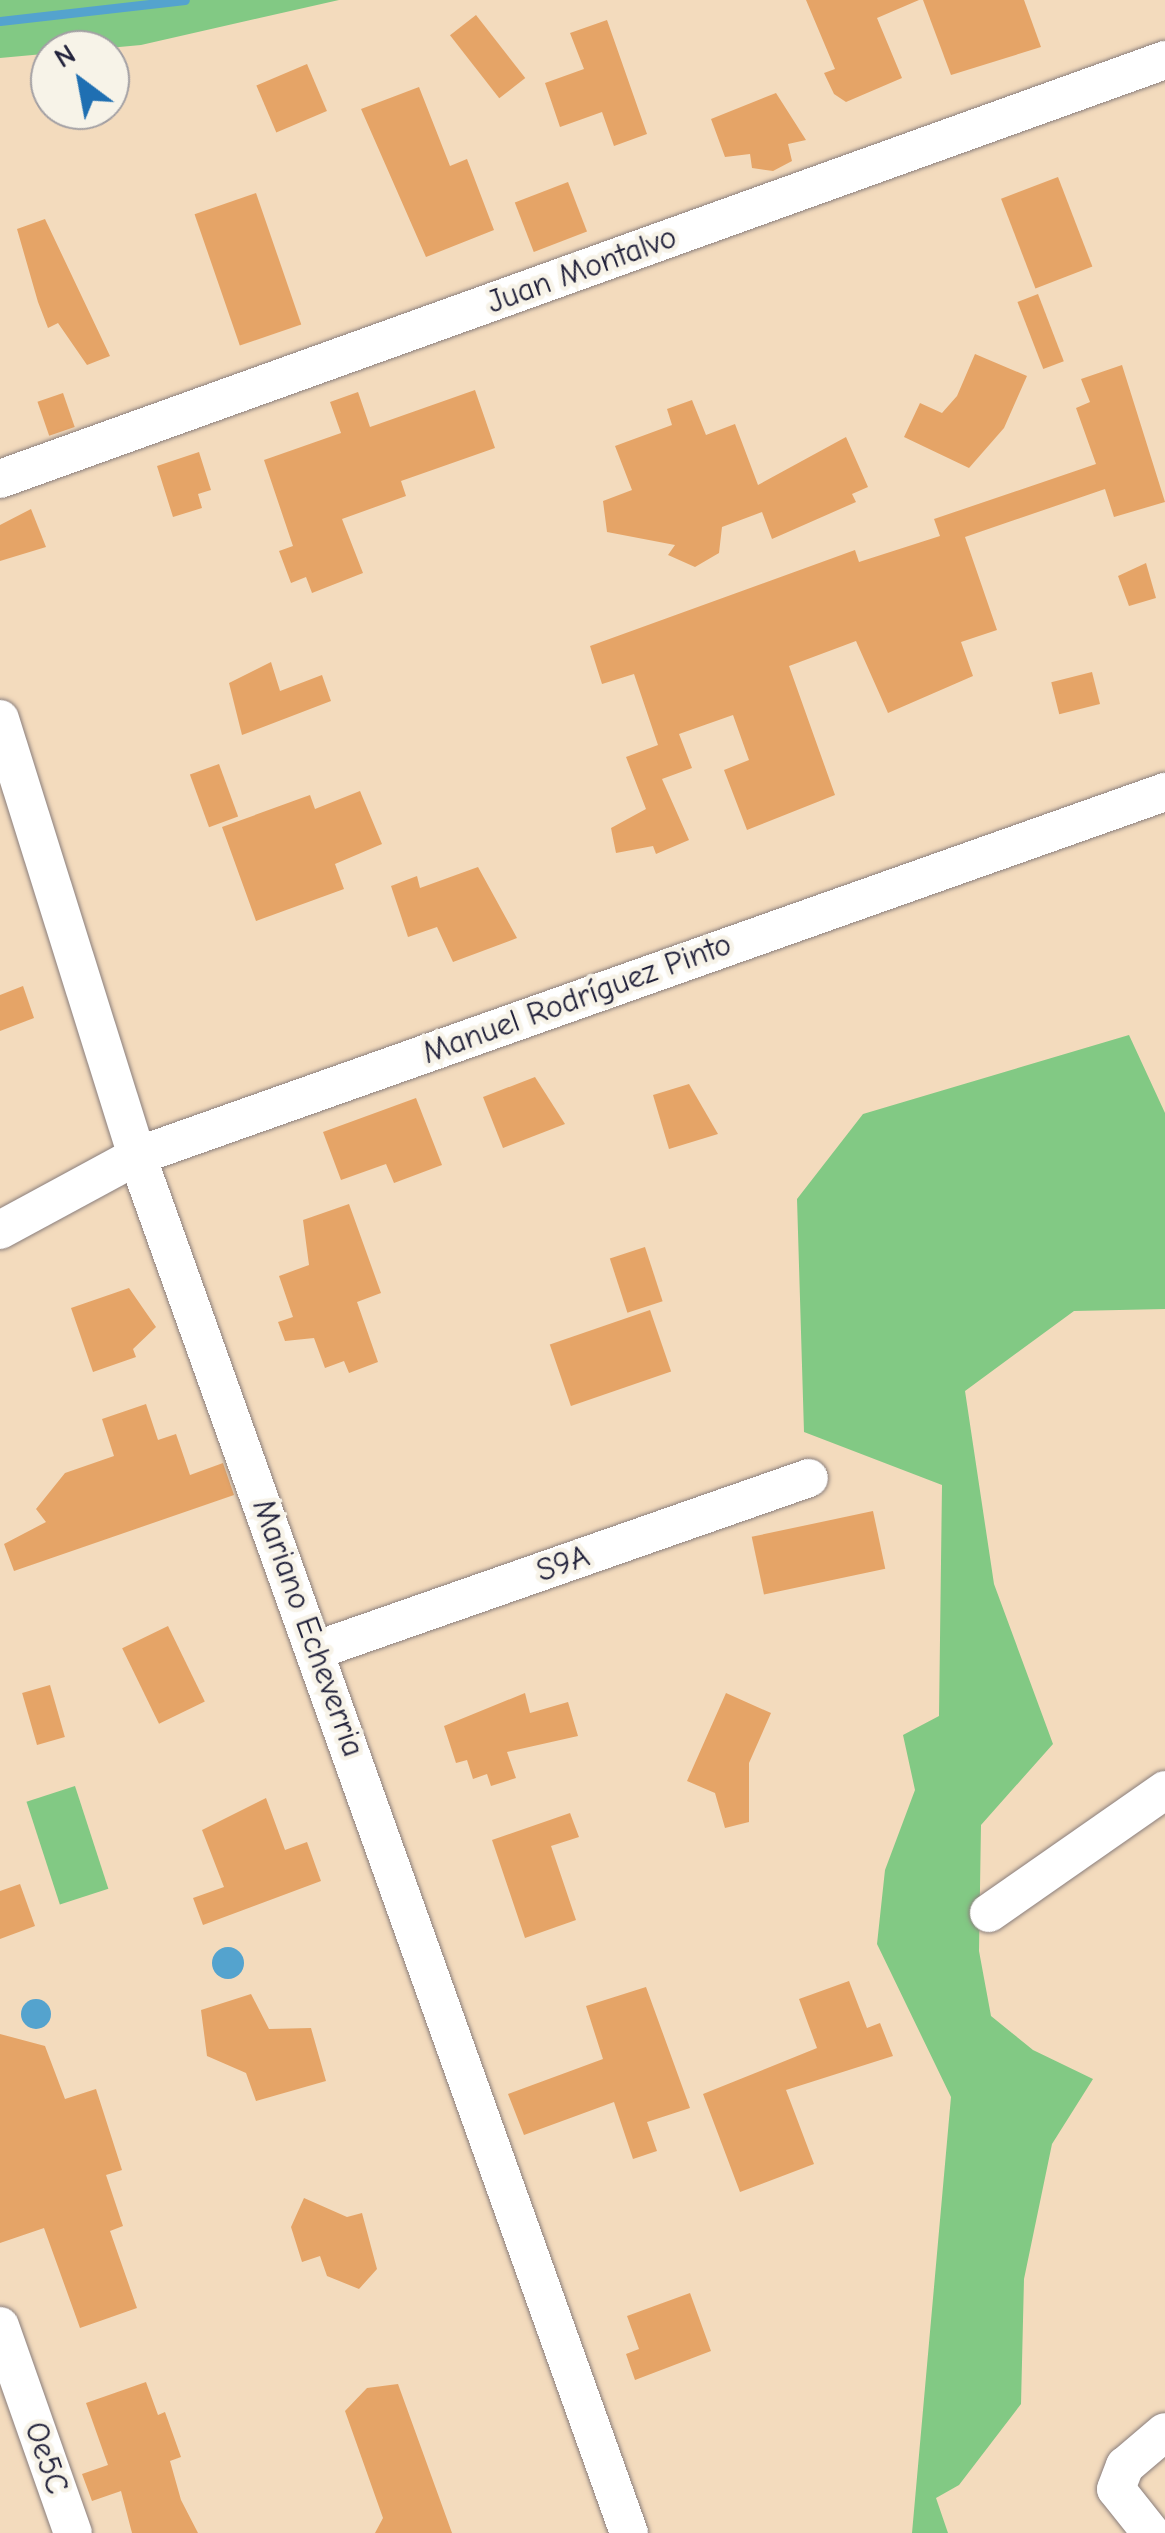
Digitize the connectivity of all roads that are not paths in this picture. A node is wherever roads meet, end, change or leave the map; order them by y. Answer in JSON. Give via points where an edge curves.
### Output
{"nodes":[{"id":1,"x":1165,"y":60,"type":"edge"},
{"id":2,"x":0,"y":480,"type":"edge"},
{"id":3,"x":0,"y":719,"type":"edge"},
{"id":4,"x":1165,"y":792,"type":"edge"},
{"id":5,"x":137,"y":1156,"type":"junction"},
{"id":6,"x":0,"y":1230,"type":"edge"},
{"id":7,"x":810,"y":1478,"type":"dead end"},
{"id":8,"x":317,"y":1650,"type":"junction"},
{"id":9,"x":1165,"y":1790,"type":"edge"},
{"id":10,"x":989,"y":1913,"type":"dead end"},
{"id":11,"x":0,"y":2326,"type":"edge"},
{"id":12,"x":1165,"y":2432,"type":"edge"},
{"id":13,"x":625,"y":2532,"type":"edge"},
{"id":14,"x":73,"y":2533,"type":"edge"},
{"id":15,"x":1151,"y":2533,"type":"edge"}],
"edges":[{"from":1,"to":2,"type":"street","name":"Juan Montalvo"},
{"from":3,"to":5,"type":"street","name":"Mariano Echeverria"},
{"from":4,"to":5,"type":"street","name":"Manuel Rodríguez Pinto"},
{"from":5,"to":6,"type":"street","name":"Manuel Rodríguez Pinto"},
{"from":5,"to":8,"type":"street","name":"Mariano Echeverria"},
{"from":7,"to":8,"type":"street","name":"S9A"},
{"from":8,"to":13,"type":"street","name":"Mariano Echeverria"},
{"from":9,"to":10,"type":"street"},
{"from":11,"to":14,"type":"street","name":"Oe5C"},
{"from":12,"to":15,"type":"street","via":[[1125,2466],[1116,2489]]}]}
